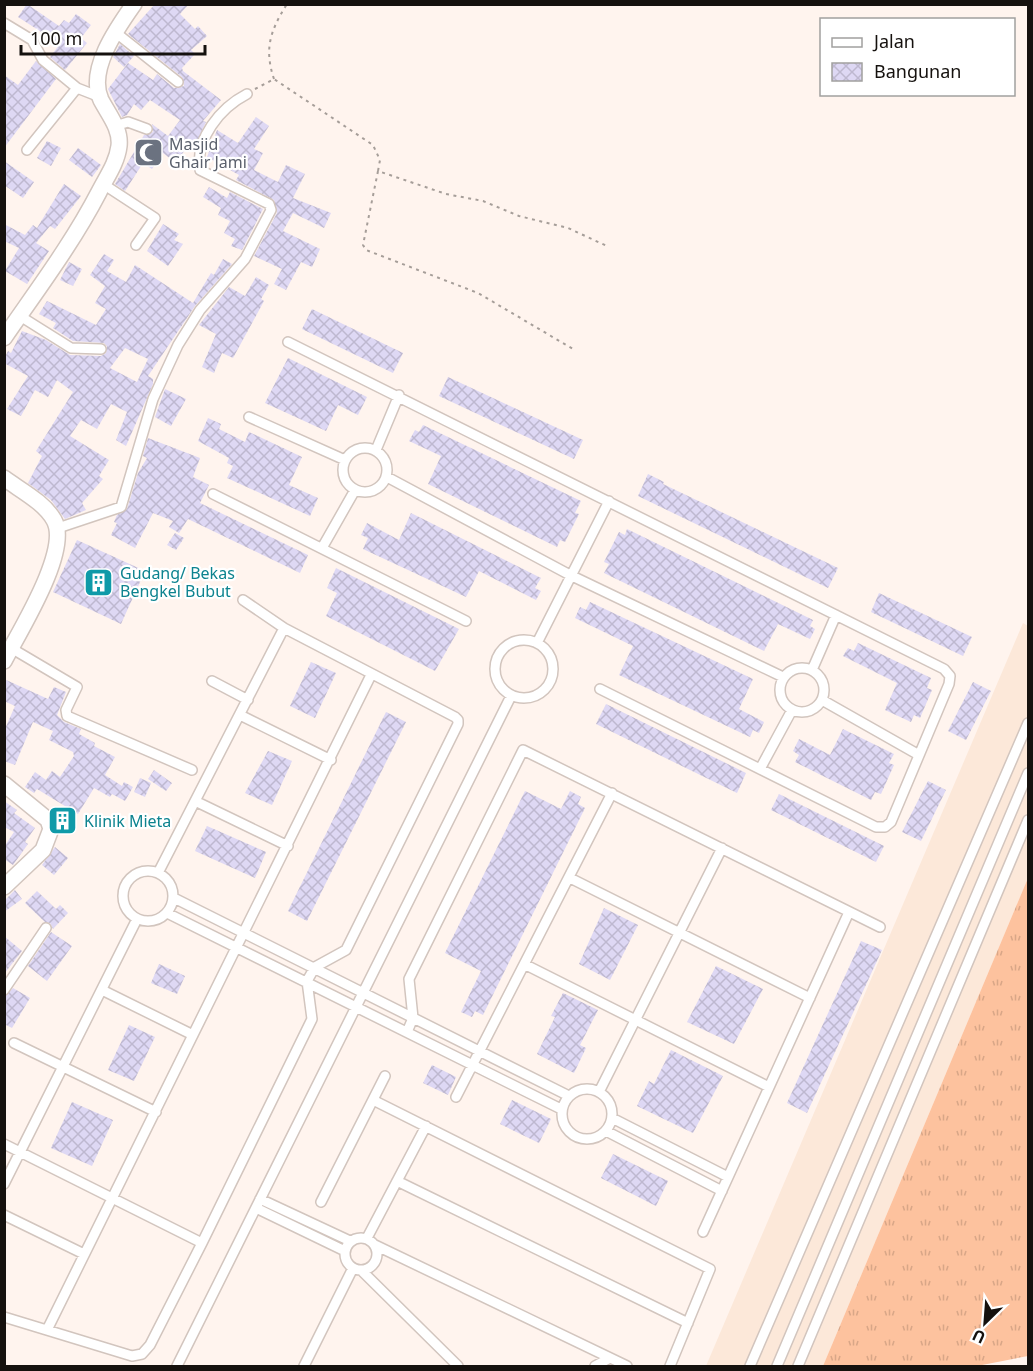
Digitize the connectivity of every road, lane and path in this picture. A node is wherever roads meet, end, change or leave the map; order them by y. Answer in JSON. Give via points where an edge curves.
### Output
{"nodes":[{"id":1,"x":134,"y":4,"type":"edge"},
{"id":2,"x":287,"y":4,"type":"edge"},
{"id":3,"x":4,"y":23,"type":"edge"},
{"id":4,"x":115,"y":32,"type":"junction"},
{"id":5,"x":274,"y":80,"type":"junction"},
{"id":6,"x":178,"y":82,"type":"dead end"},
{"id":7,"x":77,"y":88,"type":"junction"},
{"id":8,"x":246,"y":94,"type":"joint"},
{"id":9,"x":100,"y":97,"type":"junction"},
{"id":10,"x":115,"y":126,"type":"junction"},
{"id":11,"x":147,"y":129,"type":"dead end"},
{"id":12,"x":27,"y":150,"type":"dead end"},
{"id":13,"x":378,"y":171,"type":"junction"},
{"id":14,"x":104,"y":184,"type":"junction"},
{"id":15,"x":136,"y":245,"type":"dead end"},
{"id":16,"x":609,"y":247,"type":"dead end"},
{"id":17,"x":20,"y":316,"type":"junction"},
{"id":18,"x":4,"y":338,"type":"edge"},
{"id":19,"x":288,"y":342,"type":"dead end"},
{"id":20,"x":101,"y":349,"type":"dead end"},
{"id":21,"x":573,"y":349,"type":"dead end"},
{"id":22,"x":399,"y":395,"type":"junction"},
{"id":23,"x":249,"y":417,"type":"dead end"},
{"id":24,"x":376,"y":450,"type":"junction"},
{"id":25,"x":345,"y":460,"type":"junction"},
{"id":26,"x":387,"y":477,"type":"junction"},
{"id":27,"x":4,"y":478,"type":"edge"},
{"id":28,"x":355,"y":490,"type":"junction"},
{"id":29,"x":213,"y":494,"type":"dead end"},
{"id":30,"x":609,"y":501,"type":"junction"},
{"id":31,"x":58,"y":528,"type":"junction"},
{"id":32,"x":322,"y":548,"type":"junction"},
{"id":33,"x":570,"y":575,"type":"junction"},
{"id":34,"x":243,"y":600,"type":"dead end"},
{"id":35,"x":836,"y":615,"type":"junction"},
{"id":36,"x":466,"y":621,"type":"dead end"},
{"id":37,"x":284,"y":628,"type":"junction"},
{"id":38,"x":537,"y":643,"type":"junction"},
{"id":39,"x":8,"y":655,"type":"edge"},
{"id":40,"x":812,"y":670,"type":"junction"},
{"id":41,"x":371,"y":675,"type":"junction"},
{"id":42,"x":783,"y":677,"type":"junction"},
{"id":43,"x":212,"y":681,"type":"dead end"},
{"id":44,"x":600,"y":689,"type":"dead end"},
{"id":45,"x":511,"y":696,"type":"junction"},
{"id":46,"x":248,"y":700,"type":"junction"},
{"id":47,"x":822,"y":700,"type":"junction"},
{"id":48,"x":792,"y":710,"type":"junction"},
{"id":49,"x":240,"y":715,"type":"junction"},
{"id":50,"x":1029,"y":723,"type":"edge"},
{"id":51,"x":919,"y":755,"type":"junction"},
{"id":52,"x":331,"y":760,"type":"junction"},
{"id":53,"x":760,"y":769,"type":"junction"},
{"id":54,"x":192,"y":770,"type":"dead end"},
{"id":55,"x":1029,"y":773,"type":"edge"},
{"id":56,"x":4,"y":784,"type":"edge"},
{"id":57,"x":612,"y":793,"type":"junction"},
{"id":58,"x":195,"y":801,"type":"junction"},
{"id":59,"x":1029,"y":820,"type":"edge"},
{"id":60,"x":288,"y":846,"type":"junction"},
{"id":61,"x":722,"y":848,"type":"junction"},
{"id":62,"x":158,"y":873,"type":"junction"},
{"id":63,"x":570,"y":878,"type":"junction"},
{"id":64,"x":4,"y":887,"type":"edge"},
{"id":65,"x":174,"y":898,"type":"junction"},
{"id":66,"x":849,"y":912,"type":"junction"},
{"id":67,"x":167,"y":913,"type":"junction"},
{"id":68,"x":137,"y":919,"type":"junction"},
{"id":69,"x":880,"y":927,"type":"dead end"},
{"id":70,"x":46,"y":928,"type":"dead end"},
{"id":71,"x":244,"y":933,"type":"junction"},
{"id":72,"x":679,"y":933,"type":"junction"},
{"id":73,"x":237,"y":948,"type":"junction"},
{"id":74,"x":526,"y":965,"type":"junction"},
{"id":75,"x":315,"y":967,"type":"junction"},
{"id":76,"x":307,"y":981,"type":"junction"},
{"id":77,"x":4,"y":990,"type":"edge"},
{"id":78,"x":102,"y":990,"type":"junction"},
{"id":79,"x":362,"y":992,"type":"junction"},
{"id":80,"x":810,"y":998,"type":"junction"},
{"id":81,"x":355,"y":1006,"type":"junction"},
{"id":82,"x":413,"y":1018,"type":"junction"},
{"id":83,"x":635,"y":1020,"type":"junction"},
{"id":84,"x":406,"y":1032,"type":"junction"},
{"id":85,"x":193,"y":1035,"type":"junction"},
{"id":86,"x":14,"y":1043,"type":"dead end"},
{"id":87,"x":480,"y":1051,"type":"junction"},
{"id":88,"x":473,"y":1065,"type":"junction"},
{"id":89,"x":64,"y":1068,"type":"junction"},
{"id":90,"x":385,"y":1077,"type":"dead end"},
{"id":91,"x":769,"y":1087,"type":"junction"},
{"id":92,"x":599,"y":1092,"type":"junction"},
{"id":93,"x":569,"y":1096,"type":"junction"},
{"id":94,"x":456,"y":1097,"type":"dead end"},
{"id":95,"x":373,"y":1100,"type":"junction"},
{"id":96,"x":561,"y":1109,"type":"junction"},
{"id":97,"x":156,"y":1112,"type":"junction"},
{"id":98,"x":612,"y":1118,"type":"junction"},
{"id":99,"x":426,"y":1126,"type":"junction"},
{"id":100,"x":606,"y":1131,"type":"junction"},
{"id":101,"x":4,"y":1144,"type":"edge"},
{"id":102,"x":21,"y":1152,"type":"junction"},
{"id":103,"x":728,"y":1177,"type":"junction"},
{"id":104,"x":397,"y":1181,"type":"junction"},
{"id":105,"x":4,"y":1185,"type":"edge"},
{"id":106,"x":722,"y":1191,"type":"junction"},
{"id":107,"x":852,"y":1191,"type":"junction"},
{"id":108,"x":870,"y":1199,"type":"junction"},
{"id":109,"x":113,"y":1200,"type":"junction"},
{"id":110,"x":321,"y":1202,"type":"dead end"},
{"id":111,"x":258,"y":1203,"type":"junction"},
{"id":112,"x":4,"y":1215,"type":"edge"},
{"id":113,"x":703,"y":1232,"type":"dead end"},
{"id":114,"x":366,"y":1238,"type":"junction"},
{"id":115,"x":350,"y":1241,"type":"junction"},
{"id":116,"x":202,"y":1244,"type":"junction"},
{"id":117,"x":375,"y":1245,"type":"junction"},
{"id":118,"x":345,"y":1251,"type":"junction"},
{"id":119,"x":84,"y":1254,"type":"junction"},
{"id":120,"x":357,"y":1269,"type":"junction"},
{"id":121,"x":4,"y":1317,"type":"edge"},
{"id":122,"x":688,"y":1323,"type":"junction"},
{"id":123,"x":47,"y":1330,"type":"junction"},
{"id":124,"x":610,"y":1358,"type":"junction"},
{"id":125,"x":177,"y":1366,"type":"edge"},
{"id":126,"x":304,"y":1366,"type":"edge"},
{"id":127,"x":458,"y":1366,"type":"edge"},
{"id":128,"x":595,"y":1366,"type":"edge"},
{"id":129,"x":627,"y":1366,"type":"edge"},
{"id":130,"x":670,"y":1366,"type":"edge"},
{"id":131,"x":750,"y":1366,"type":"edge"},
{"id":132,"x":777,"y":1366,"type":"edge"},
{"id":133,"x":798,"y":1366,"type":"edge"}],
"edges":[{"from":1,"to":4,"type":"main road"},
{"from":2,"to":5,"type":"path","via":[[269,41],[267,59]]},
{"from":3,"to":7,"type":"street","via":[[32,40],[44,60]]},
{"from":4,"to":6,"type":"street"},
{"from":4,"to":9,"type":"main road","via":[[98,79]]},
{"from":5,"to":8,"type":"path"},
{"from":5,"to":13,"type":"path","via":[[373,145],[380,160]]},
{"from":7,"to":9,"type":"street"},
{"from":7,"to":12,"type":"street"},
{"from":8,"to":31,"type":"street","via":[[223,109],[197,157],[200,170],[269,204],[271,210],[245,259],[200,310],[178,345],[153,399],[121,507]]},
{"from":9,"to":10,"type":"main road"},
{"from":10,"to":11,"type":"street","via":[[128,122]]},
{"from":10,"to":14,"type":"main road","via":[[119,147]]},
{"from":13,"to":16,"type":"path","via":[[568,228]]},
{"from":13,"to":21,"type":"path","via":[[363,245],[366,250],[478,293]]},
{"from":14,"to":15,"type":"street","via":[[155,218]]},
{"from":14,"to":17,"type":"main road","via":[[79,229]]},
{"from":17,"to":18,"type":"main road"},
{"from":17,"to":20,"type":"street","via":[[71,348]]},
{"from":19,"to":22,"type":"street"},
{"from":22,"to":24,"type":"street"},
{"from":22,"to":30,"type":"street"},
{"from":23,"to":25,"type":"street"},
{"from":24,"to":25,"type":"street","via":[[353,451]]},
{"from":24,"to":26,"type":"street","via":[[384,457]]},
{"from":25,"to":28,"type":"street","via":[[343,471]]},
{"from":26,"to":28,"type":"street","via":[[380,487],[368,492]]},
{"from":26,"to":33,"type":"street"},
{"from":27,"to":31,"type":"main road","via":[[46,511]]},
{"from":28,"to":32,"type":"street"},
{"from":29,"to":32,"type":"street"},
{"from":30,"to":33,"type":"street"},
{"from":30,"to":35,"type":"street"},
{"from":31,"to":39,"type":"main road","via":[[56,554]]},
{"from":32,"to":36,"type":"street"},
{"from":33,"to":38,"type":"street"},
{"from":33,"to":42,"type":"street"},
{"from":34,"to":37,"type":"street"},
{"from":35,"to":40,"type":"street"},
{"from":35,"to":51,"type":"street","via":[[944,669],[950,676]]},
{"from":37,"to":41,"type":"street"},
{"from":37,"to":46,"type":"street"},
{"from":38,"to":45,"type":"street","via":[[549,653],[554,667],[551,682],[541,694],[526,699]]},
{"from":38,"to":45,"type":"street","via":[[521,640],[507,645],[497,656],[494,672],[499,686]]},
{"from":39,"to":54,"type":"street","via":[[77,687],[67,716]]},
{"from":40,"to":42,"type":"street","via":[[800,668]]},
{"from":40,"to":47,"type":"street","via":[[824,689]]},
{"from":41,"to":52,"type":"street"},
{"from":41,"to":75,"type":"street","via":[[455,717],[458,724],[346,950]]},
{"from":42,"to":48,"type":"street","via":[[779,692]]},
{"from":43,"to":46,"type":"street"},
{"from":44,"to":53,"type":"street"},
{"from":45,"to":79,"type":"street"},
{"from":46,"to":49,"type":"street"},
{"from":47,"to":48,"type":"street","via":[[814,709]]},
{"from":47,"to":51,"type":"street"},
{"from":48,"to":53,"type":"street"},
{"from":49,"to":52,"type":"street"},
{"from":49,"to":58,"type":"street"},
{"from":50,"to":131,"type":"street"},
{"from":51,"to":53,"type":"street","via":[[891,822],[885,827],[876,827]]},
{"from":52,"to":60,"type":"street"},
{"from":55,"to":107,"type":"street"},
{"from":56,"to":64,"type":"main road","via":[[48,820],[51,829],[43,850]]},
{"from":57,"to":61,"type":"street"},
{"from":57,"to":63,"type":"street"},
{"from":57,"to":82,"type":"street","via":[[527,750],[519,753],[408,979]]},
{"from":58,"to":60,"type":"street"},
{"from":58,"to":62,"type":"street"},
{"from":59,"to":108,"type":"street"},
{"from":60,"to":71,"type":"street"},
{"from":61,"to":66,"type":"street"},
{"from":61,"to":72,"type":"street"},
{"from":62,"to":65,"type":"street","via":[[172,888]]},
{"from":62,"to":68,"type":"street","via":[[136,874],[123,891],[128,912]]},
{"from":63,"to":72,"type":"street"},
{"from":63,"to":74,"type":"street"},
{"from":65,"to":67,"type":"street"},
{"from":65,"to":71,"type":"street"},
{"from":66,"to":69,"type":"street"},
{"from":66,"to":80,"type":"street"},
{"from":67,"to":68,"type":"street","via":[[158,920]]},
{"from":67,"to":73,"type":"street"},
{"from":68,"to":78,"type":"street"},
{"from":70,"to":77,"type":"street"},
{"from":71,"to":73,"type":"street"},
{"from":71,"to":75,"type":"street"},
{"from":72,"to":80,"type":"street"},
{"from":72,"to":83,"type":"street"},
{"from":73,"to":76,"type":"street"},
{"from":73,"to":85,"type":"street"},
{"from":74,"to":83,"type":"street"},
{"from":74,"to":87,"type":"street"},
{"from":75,"to":76,"type":"street"},
{"from":75,"to":79,"type":"street"},
{"from":76,"to":81,"type":"street"},
{"from":76,"to":116,"type":"street","via":[[312,1018]]},
{"from":78,"to":85,"type":"street"},
{"from":78,"to":89,"type":"street"},
{"from":79,"to":81,"type":"street"},
{"from":79,"to":82,"type":"street"},
{"from":80,"to":91,"type":"street"},
{"from":81,"to":84,"type":"street"},
{"from":81,"to":111,"type":"street"},
{"from":82,"to":84,"type":"street"},
{"from":82,"to":87,"type":"street"},
{"from":83,"to":91,"type":"street"},
{"from":83,"to":92,"type":"street"},
{"from":84,"to":88,"type":"street"},
{"from":85,"to":97,"type":"street"},
{"from":86,"to":89,"type":"street"},
{"from":87,"to":88,"type":"street"},
{"from":87,"to":93,"type":"street"},
{"from":88,"to":94,"type":"street"},
{"from":88,"to":96,"type":"street"},
{"from":89,"to":97,"type":"street"},
{"from":89,"to":102,"type":"street"},
{"from":90,"to":95,"type":"street"},
{"from":91,"to":103,"type":"street"},
{"from":92,"to":93,"type":"street","via":[[578,1090]]},
{"from":92,"to":98,"type":"street","via":[[607,1099]]},
{"from":93,"to":96,"type":"street"},
{"from":95,"to":99,"type":"street"},
{"from":95,"to":110,"type":"street"},
{"from":96,"to":100,"type":"street","via":[[562,1122],[569,1133],[581,1139],[595,1138]]},
{"from":97,"to":109,"type":"street"},
{"from":98,"to":100,"type":"street"},
{"from":98,"to":103,"type":"street"},
{"from":99,"to":104,"type":"street"},
{"from":99,"to":122,"type":"street","via":[[710,1269]]},
{"from":100,"to":106,"type":"street"},
{"from":101,"to":102,"type":"street"},
{"from":102,"to":105,"type":"street"},
{"from":102,"to":109,"type":"street"},
{"from":103,"to":106,"type":"street"},
{"from":104,"to":114,"type":"street"},
{"from":104,"to":122,"type":"street"},
{"from":106,"to":113,"type":"street"},
{"from":107,"to":108,"type":"street"},
{"from":107,"to":132,"type":"street"},
{"from":108,"to":133,"type":"street"},
{"from":109,"to":116,"type":"street"},
{"from":109,"to":119,"type":"street"},
{"from":111,"to":115,"type":"street"},
{"from":111,"to":118,"type":"street"},
{"from":111,"to":125,"type":"street"},
{"from":112,"to":119,"type":"street"},
{"from":114,"to":115,"type":"street"},
{"from":114,"to":117,"type":"street"},
{"from":115,"to":118,"type":"street"},
{"from":116,"to":123,"type":"street","via":[[142,1354],[132,1356]]},
{"from":117,"to":120,"type":"street","via":[[375,1262]]},
{"from":117,"to":124,"type":"street"},
{"from":118,"to":120,"type":"street","via":[[347,1262]]},
{"from":119,"to":123,"type":"street"},
{"from":120,"to":126,"type":"street"},
{"from":120,"to":127,"type":"street"},
{"from":121,"to":123,"type":"street"},
{"from":122,"to":130,"type":"street"},
{"from":124,"to":128,"type":"street"},
{"from":124,"to":129,"type":"street"}]}
